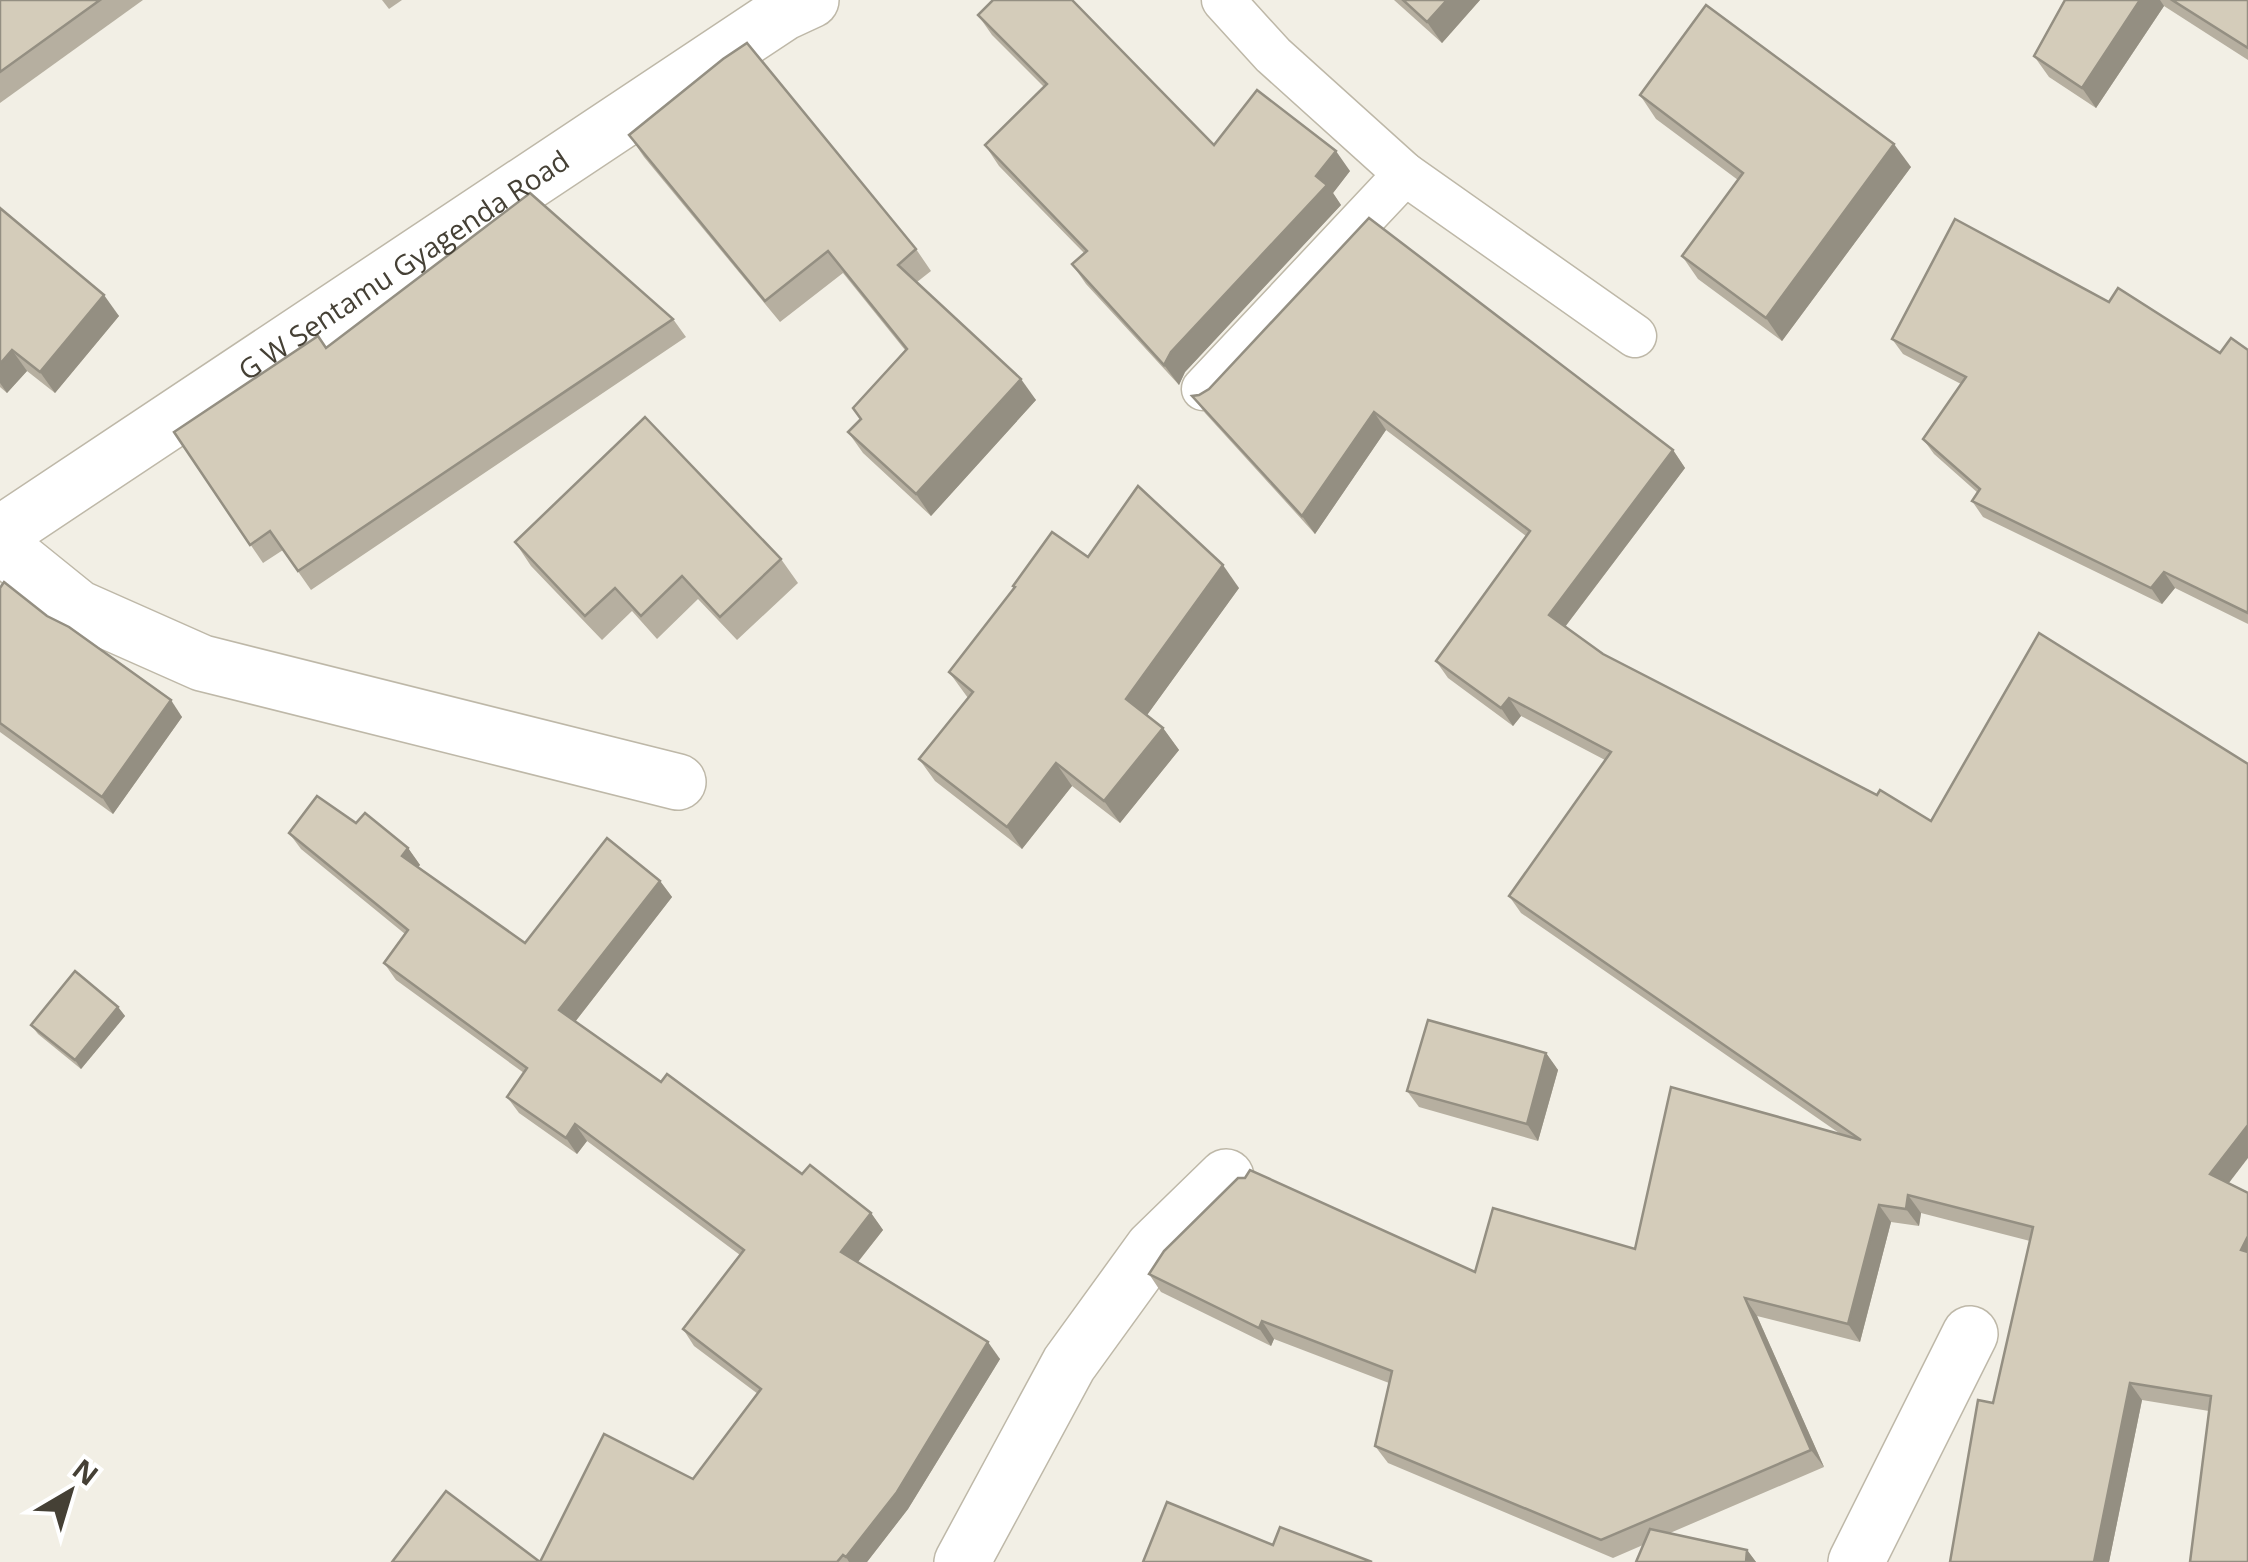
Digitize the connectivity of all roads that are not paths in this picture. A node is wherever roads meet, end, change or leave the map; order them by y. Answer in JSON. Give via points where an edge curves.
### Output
{"nodes":[{"id":1,"x":1222,"y":0,"type":"edge"},
{"id":2,"x":788,"y":4,"type":"edge"},
{"id":3,"x":1405,"y":174,"type":"junction"},
{"id":4,"x":1635,"y":336,"type":"dead end"},
{"id":5,"x":1203,"y":390,"type":"edge"},
{"id":6,"x":0,"y":534,"type":"edge"},
{"id":7,"x":0,"y":545,"type":"edge"},
{"id":8,"x":678,"y":782,"type":"dead end"},
{"id":9,"x":1226,"y":1177,"type":"dead end"},
{"id":10,"x":1970,"y":1334,"type":"dead end"},
{"id":11,"x":962,"y":1562,"type":"edge"},
{"id":12,"x":1856,"y":1562,"type":"edge"}],
"edges":[{"from":1,"to":3,"type":"lane"},
{"from":2,"to":6,"type":"street","name":"G W Sentamu Gyagenda Road"},
{"from":3,"to":4,"type":"lane"},
{"from":3,"to":5,"type":"lane"},
{"from":7,"to":8,"type":"street","via":[[78,608],[202,664]]},
{"from":9,"to":11,"type":"street","via":[[1153,1248],[1069,1364]]},
{"from":10,"to":12,"type":"street"}]}
